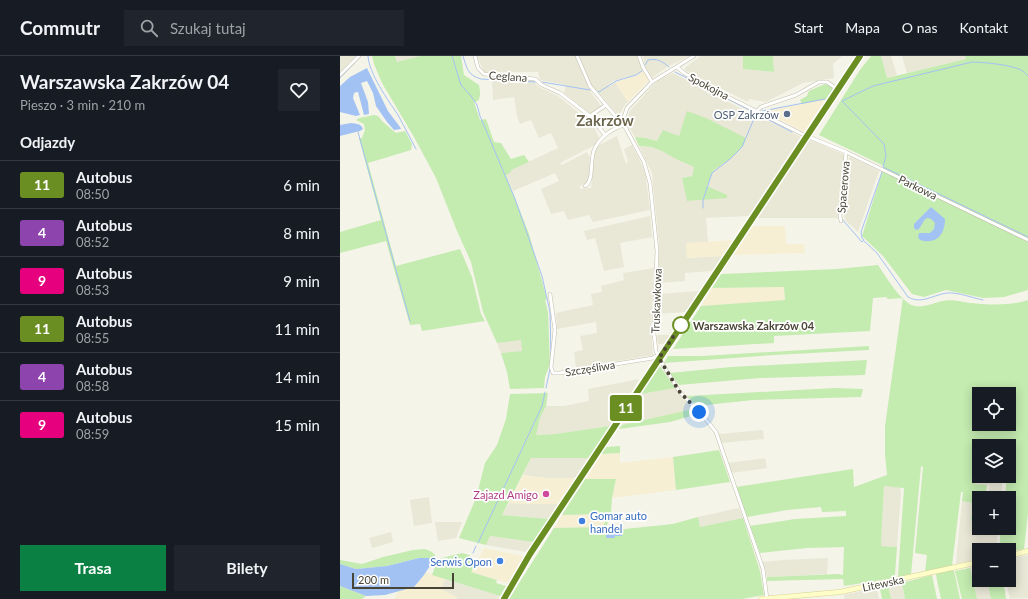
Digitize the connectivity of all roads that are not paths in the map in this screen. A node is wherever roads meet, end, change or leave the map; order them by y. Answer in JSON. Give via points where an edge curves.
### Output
{"nodes":[{"id":1,"x":359,"y":56,"type":"edge"},
{"id":2,"x":475,"y":56,"type":"edge"},
{"id":3,"x":577,"y":56,"type":"edge"},
{"id":4,"x":639,"y":56,"type":"edge"},
{"id":5,"x":694,"y":56,"type":"edge"},
{"id":6,"x":860,"y":56,"type":"edge"},
{"id":7,"x":677,"y":66,"type":"junction"},
{"id":8,"x":340,"y":75,"type":"edge"},
{"id":9,"x":652,"y":82,"type":"junction"},
{"id":10,"x":838,"y":89,"type":"junction"},
{"id":11,"x":606,"y":105,"type":"junction"},
{"id":12,"x":757,"y":111,"type":"junction"},
{"id":13,"x":590,"y":116,"type":"junction"},
{"id":14,"x":624,"y":124,"type":"junction"},
{"id":15,"x":605,"y":135,"type":"junction"},
{"id":16,"x":806,"y":136,"type":"junction"},
{"id":17,"x":846,"y":152,"type":"junction"},
{"id":18,"x":586,"y":186,"type":"dead end"},
{"id":19,"x":841,"y":221,"type":"dead end"},
{"id":20,"x":1028,"y":240,"type":"edge"},
{"id":21,"x":550,"y":294,"type":"dead end"},
{"id":22,"x":658,"y":357,"type":"junction"},
{"id":23,"x":1028,"y":551,"type":"edge"},
{"id":24,"x":1016,"y":554,"type":"edge"},
{"id":25,"x":972,"y":564,"type":"edge"},
{"id":26,"x":767,"y":598,"type":"edge"},
{"id":27,"x":504,"y":599,"type":"edge"},
{"id":28,"x":761,"y":599,"type":"edge"}],
"edges":[{"from":1,"to":8,"type":"street"},
{"from":2,"to":13,"type":"street","name":"Ceglana","via":[[478,68],[484,74],[535,79],[560,93]]},
{"from":3,"to":11,"type":"street","name":"Truskawkowa","via":[[590,86]]},
{"from":4,"to":9,"type":"street"},
{"from":5,"to":7,"type":"street"},
{"from":6,"to":10,"type":"street"},
{"from":7,"to":9,"type":"street"},
{"from":7,"to":12,"type":"street","name":"Spokojna","via":[[684,73],[712,89]]},
{"from":9,"to":14,"type":"street","via":[[627,108]]},
{"from":10,"to":12,"type":"street","via":[[827,82],[819,82],[796,95],[761,107]]},
{"from":10,"to":16,"type":"street"},
{"from":11,"to":13,"type":"street"},
{"from":11,"to":14,"type":"street","name":"Truskawkowa"},
{"from":12,"to":16,"type":"street","name":"Spokojna"},
{"from":13,"to":15,"type":"street"},
{"from":14,"to":15,"type":"street"},
{"from":14,"to":22,"type":"street","name":"Truskawkowa","via":[[644,162],[650,183],[657,251],[654,334]]},
{"from":15,"to":18,"type":"street","via":[[594,148],[590,181]]},
{"from":16,"to":17,"type":"street","name":"Parkowa"},
{"from":16,"to":22,"type":"street"},
{"from":17,"to":19,"type":"street","name":"Spacerowa"},
{"from":17,"to":20,"type":"street","name":"Parkowa"},
{"from":21,"to":22,"type":"street","name":"Szczęśliwa","via":[[555,330],[553,373]]},
{"from":22,"to":26,"type":"street","name":"Truskawkowa","via":[[679,391],[716,432],[762,569]]},
{"from":22,"to":27,"type":"street","via":[[530,554]]},
{"from":23,"to":24,"type":"street"},
{"from":25,"to":26,"type":"street","name":"Litewska","via":[[840,592]]},
{"from":26,"to":28,"type":"street","name":"Litewska"}]}
